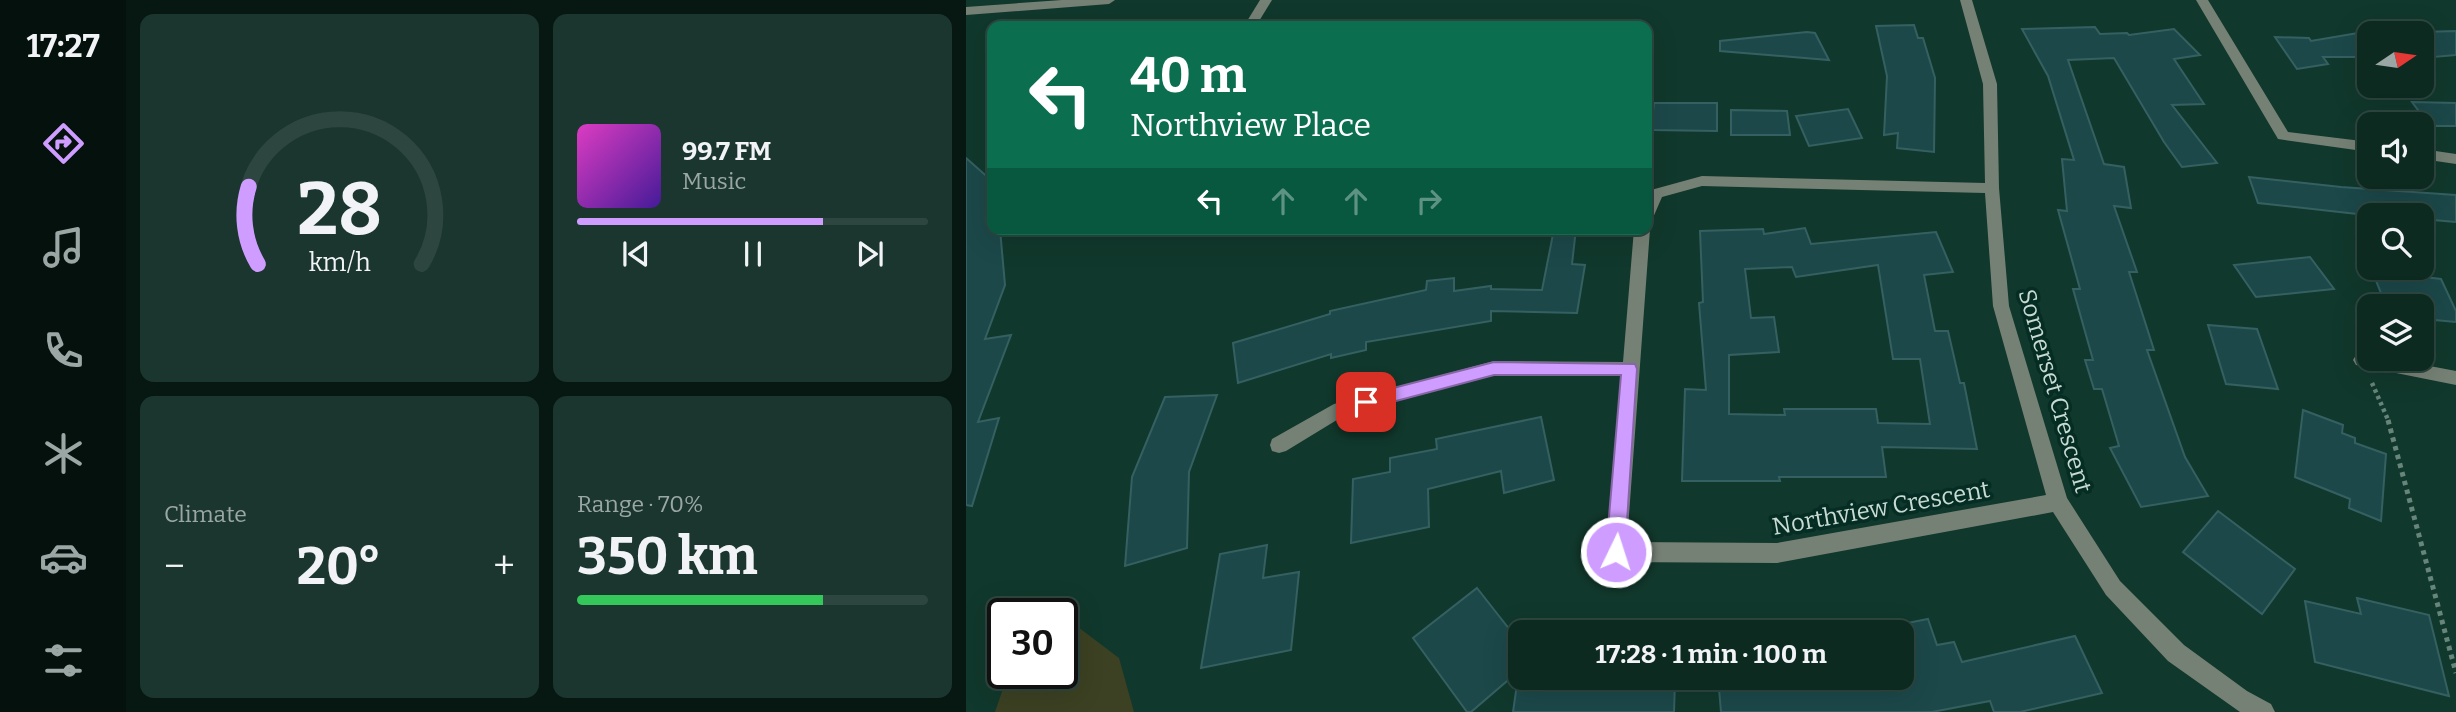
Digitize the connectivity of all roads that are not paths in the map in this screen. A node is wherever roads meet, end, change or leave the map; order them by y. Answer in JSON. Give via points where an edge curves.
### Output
{"nodes":[{"id":1,"x":1109,"y":0,"type":"edge"},
{"id":2,"x":1266,"y":0,"type":"edge"},
{"id":3,"x":1966,"y":0,"type":"edge"},
{"id":4,"x":2202,"y":0,"type":"edge"},
{"id":5,"x":966,"y":11,"type":"edge"},
{"id":6,"x":1253,"y":21,"type":"edge"},
{"id":7,"x":2357,"y":146,"type":"edge"},
{"id":8,"x":2434,"y":156,"type":"edge"},
{"id":9,"x":2456,"y":159,"type":"edge"},
{"id":10,"x":1992,"y":188,"type":"junction"},
{"id":11,"x":1652,"y":204,"type":"edge"},
{"id":12,"x":1641,"y":235,"type":"edge"},
{"id":13,"x":1629,"y":369,"type":"junction"},
{"id":14,"x":2419,"y":371,"type":"edge"},
{"id":15,"x":2456,"y":378,"type":"edge"},
{"id":16,"x":1279,"y":445,"type":"dead end"},
{"id":17,"x":2058,"y":502,"type":"junction"},
{"id":18,"x":2263,"y":712,"type":"edge"}],
"edges":[{"from":1,"to":5,"type":"street"},
{"from":2,"to":6,"type":"street"},
{"from":3,"to":10,"type":"street","name":"Somerset Crescent","via":[[1990,85]]},
{"from":4,"to":7,"type":"street","via":[[2283,136]]},
{"from":8,"to":9,"type":"street"},
{"from":10,"to":11,"type":"street","via":[[1702,181],[1656,194]]},
{"from":10,"to":17,"type":"street","name":"Somerset Crescent","via":[[2001,306]]},
{"from":12,"to":13,"type":"street","name":"Northview Crescent"},
{"from":13,"to":16,"type":"street","via":[[1494,368],[1340,409]]},
{"from":13,"to":17,"type":"street","name":"Northview Crescent","via":[[1616,552],[1777,553]]},
{"from":14,"to":15,"type":"street"},
{"from":17,"to":18,"type":"street","name":"Somerset Crescent","via":[[2113,588],[2176,653]]}]}
